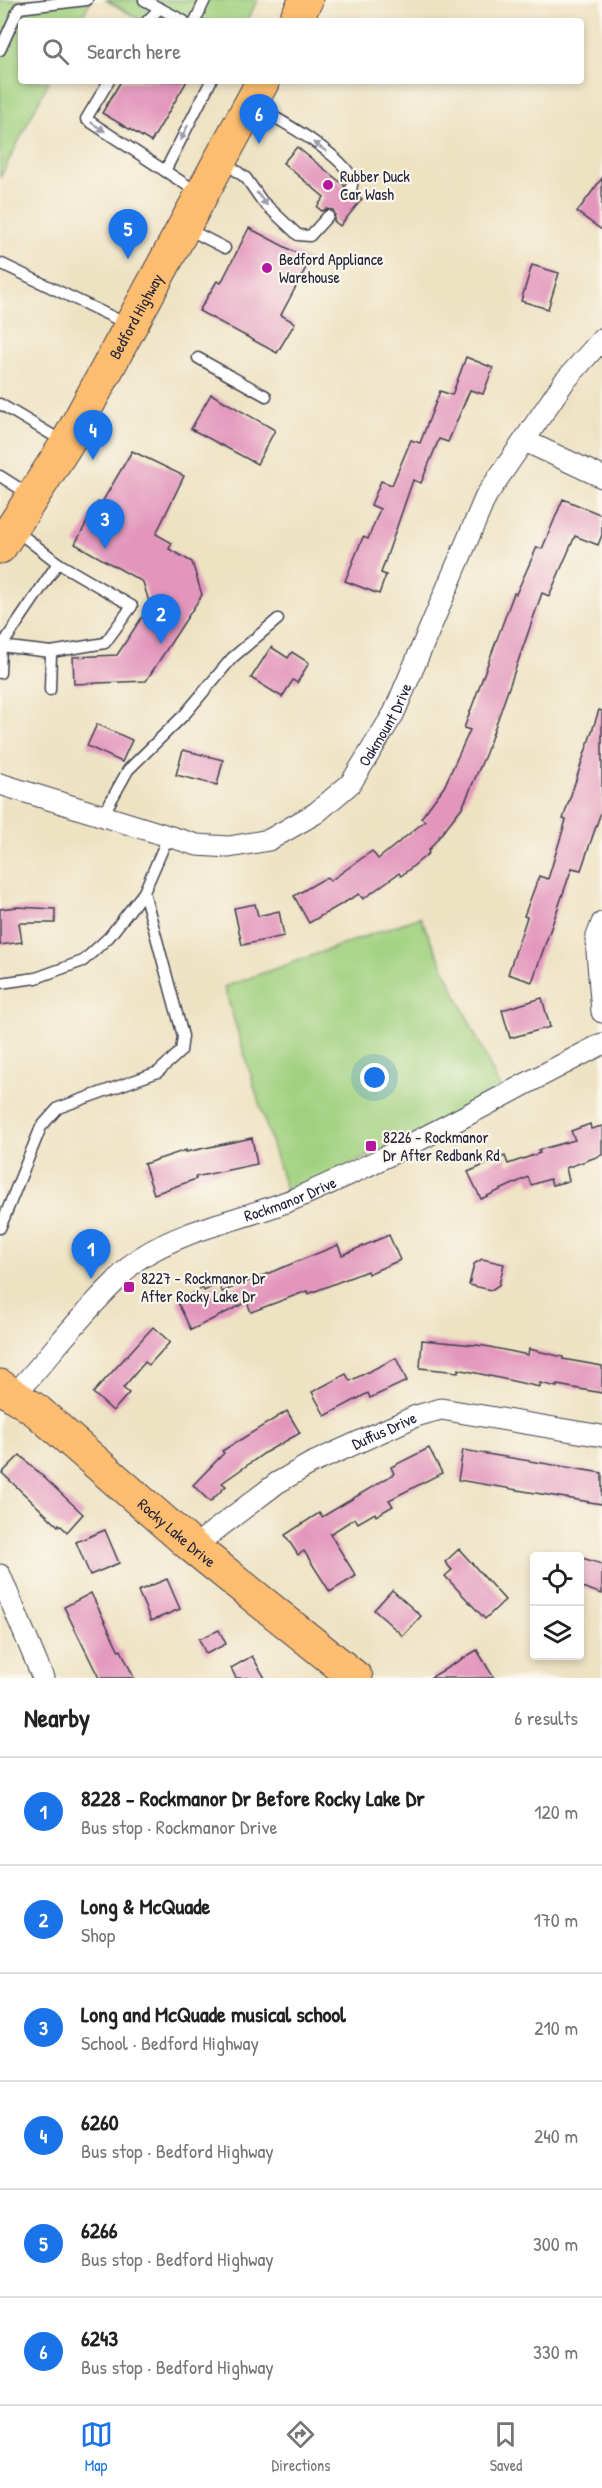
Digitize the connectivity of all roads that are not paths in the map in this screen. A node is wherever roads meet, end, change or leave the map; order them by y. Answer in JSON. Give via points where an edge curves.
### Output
{"nodes":[{"id":1,"x":87,"y":0,"type":"edge"},
{"id":2,"x":144,"y":0,"type":"edge"},
{"id":3,"x":205,"y":0,"type":"edge"},
{"id":4,"x":306,"y":0,"type":"edge"},
{"id":5,"x":160,"y":8,"type":"junction"},
{"id":6,"x":150,"y":18,"type":"edge"},
{"id":7,"x":178,"y":18,"type":"edge"},
{"id":8,"x":196,"y":18,"type":"edge"},
{"id":9,"x":297,"y":18,"type":"edge"},
{"id":10,"x":0,"y":50,"type":"edge"},
{"id":11,"x":107,"y":84,"type":"edge"},
{"id":12,"x":209,"y":84,"type":"edge"},
{"id":13,"x":257,"y":92,"type":"edge"},
{"id":14,"x":220,"y":159,"type":"junction"},
{"id":15,"x":165,"y":171,"type":"junction"},
{"id":16,"x":351,"y":190,"type":"dead end"},
{"id":17,"x":201,"y":194,"type":"junction"},
{"id":18,"x":328,"y":216,"type":"dead end"},
{"id":19,"x":183,"y":226,"type":"junction"},
{"id":20,"x":225,"y":248,"type":"dead end"},
{"id":21,"x":0,"y":263,"type":"edge"},
{"id":22,"x":129,"y":326,"type":"junction"},
{"id":23,"x":602,"y":339,"type":"edge"},
{"id":24,"x":198,"y":358,"type":"dead end"},
{"id":25,"x":266,"y":396,"type":"dead end"},
{"id":26,"x":0,"y":404,"type":"edge"},
{"id":27,"x":525,"y":441,"type":"junction"},
{"id":28,"x":67,"y":443,"type":"junction"},
{"id":29,"x":0,"y":476,"type":"edge"},
{"id":30,"x":602,"y":477,"type":"edge"},
{"id":31,"x":33,"y":496,"type":"junction"},
{"id":32,"x":6,"y":537,"type":"edge"},
{"id":33,"x":58,"y":563,"type":"junction"},
{"id":34,"x":278,"y":619,"type":"dead end"},
{"id":35,"x":1,"y":647,"type":"edge"},
{"id":36,"x":51,"y":652,"type":"junction"},
{"id":37,"x":0,"y":673,"type":"edge"},
{"id":38,"x":50,"y":690,"type":"dead end"},
{"id":39,"x":0,"y":784,"type":"edge"},
{"id":40,"x":102,"y":817,"type":"junction"},
{"id":41,"x":168,"y":837,"type":"junction"},
{"id":42,"x":144,"y":892,"type":"junction"},
{"id":43,"x":602,"y":923,"type":"edge"},
{"id":44,"x":0,"y":983,"type":"edge"},
{"id":45,"x":602,"y":1012,"type":"edge"},
{"id":46,"x":602,"y":1044,"type":"edge"},
{"id":47,"x":0,"y":1228,"type":"edge"},
{"id":48,"x":7,"y":1390,"type":"edge"},
{"id":49,"x":602,"y":1436,"type":"edge"},
{"id":50,"x":192,"y":1547,"type":"junction"},
{"id":51,"x":0,"y":1575,"type":"edge"},
{"id":52,"x":44,"y":1678,"type":"edge"},
{"id":53,"x":356,"y":1678,"type":"edge"}],
"edges":[{"from":1,"to":10,"type":"lane","via":[[19,8]]},
{"from":2,"to":5,"type":"lane"},
{"from":3,"to":8,"type":"lane"},
{"from":4,"to":9,"type":"main road"},
{"from":5,"to":6,"type":"lane"},
{"from":5,"to":7,"type":"lane"},
{"from":11,"to":15,"type":"lane","one_way":true,"via":[[86,119]]},
{"from":12,"to":15,"type":"lane","one_way":true},
{"from":13,"to":14,"type":"main road","name":"Bedford Highway"},
{"from":16,"to":13,"type":"lane","one_way":true,"via":[[353,180],[343,163],[279,119]]},
{"from":14,"to":17,"type":"main road","name":"Bedford Highway"},
{"from":14,"to":18,"type":"lane","one_way":true,"via":[[246,177],[262,201],[298,235],[310,236]]},
{"from":15,"to":17,"type":"lane"},
{"from":17,"to":19,"type":"main road","name":"Bedford Highway"},
{"from":19,"to":20,"type":"lane"},
{"from":19,"to":22,"type":"main road","name":"Bedford Highway"},
{"from":21,"to":22,"type":"lane"},
{"from":22,"to":28,"type":"main road","name":"Bedford Highway"},
{"from":23,"to":27,"type":"street","name":"Oakmount Drive","via":[[564,382]]},
{"from":24,"to":25,"type":"lane"},
{"from":26,"to":28,"type":"lane"},
{"from":27,"to":30,"type":"street"},
{"from":27,"to":41,"type":"street","name":"Oakmount Drive","via":[[486,496],[394,714],[351,783],[316,813],[269,840],[229,847],[197,845]]},
{"from":28,"to":31,"type":"main road","name":"Bedford Highway"},
{"from":29,"to":31,"type":"lane"},
{"from":31,"to":32,"type":"main road","name":"Bedford Highway"},
{"from":32,"to":33,"type":"lane"},
{"from":33,"to":35,"type":"lane"},
{"from":33,"to":36,"type":"lane","via":[[132,606],[105,643]]},
{"from":34,"to":40,"type":"lane","via":[[232,658],[185,714],[128,770]]},
{"from":35,"to":36,"type":"lane"},
{"from":35,"to":37,"type":"lane"},
{"from":36,"to":38,"type":"lane"},
{"from":39,"to":40,"type":"street","name":"Oakmount Drive"},
{"from":40,"to":41,"type":"street","name":"Oakmount Drive"},
{"from":41,"to":42,"type":"lane"},
{"from":42,"to":44,"type":"lane","via":[[109,937],[83,961],[36,978]]},
{"from":42,"to":47,"type":"lane","via":[[183,1036],[181,1051],[158,1072],[58,1108],[41,1127]]},
{"from":43,"to":45,"type":"street","via":[[596,939]]},
{"from":46,"to":48,"type":"street","name":"Rockmanor Drive","via":[[378,1162],[254,1214],[184,1235],[139,1258],[95,1301],[50,1356]]},
{"from":48,"to":50,"type":"main road","name":"Rocky Lake Drive","via":[[37,1411]]},
{"from":49,"to":50,"type":"street","name":"Duffus Drive","via":[[441,1409],[416,1416],[294,1473]]},
{"from":50,"to":53,"type":"main road","name":"Rocky Lake Drive"},
{"from":51,"to":52,"type":"street"}]}
